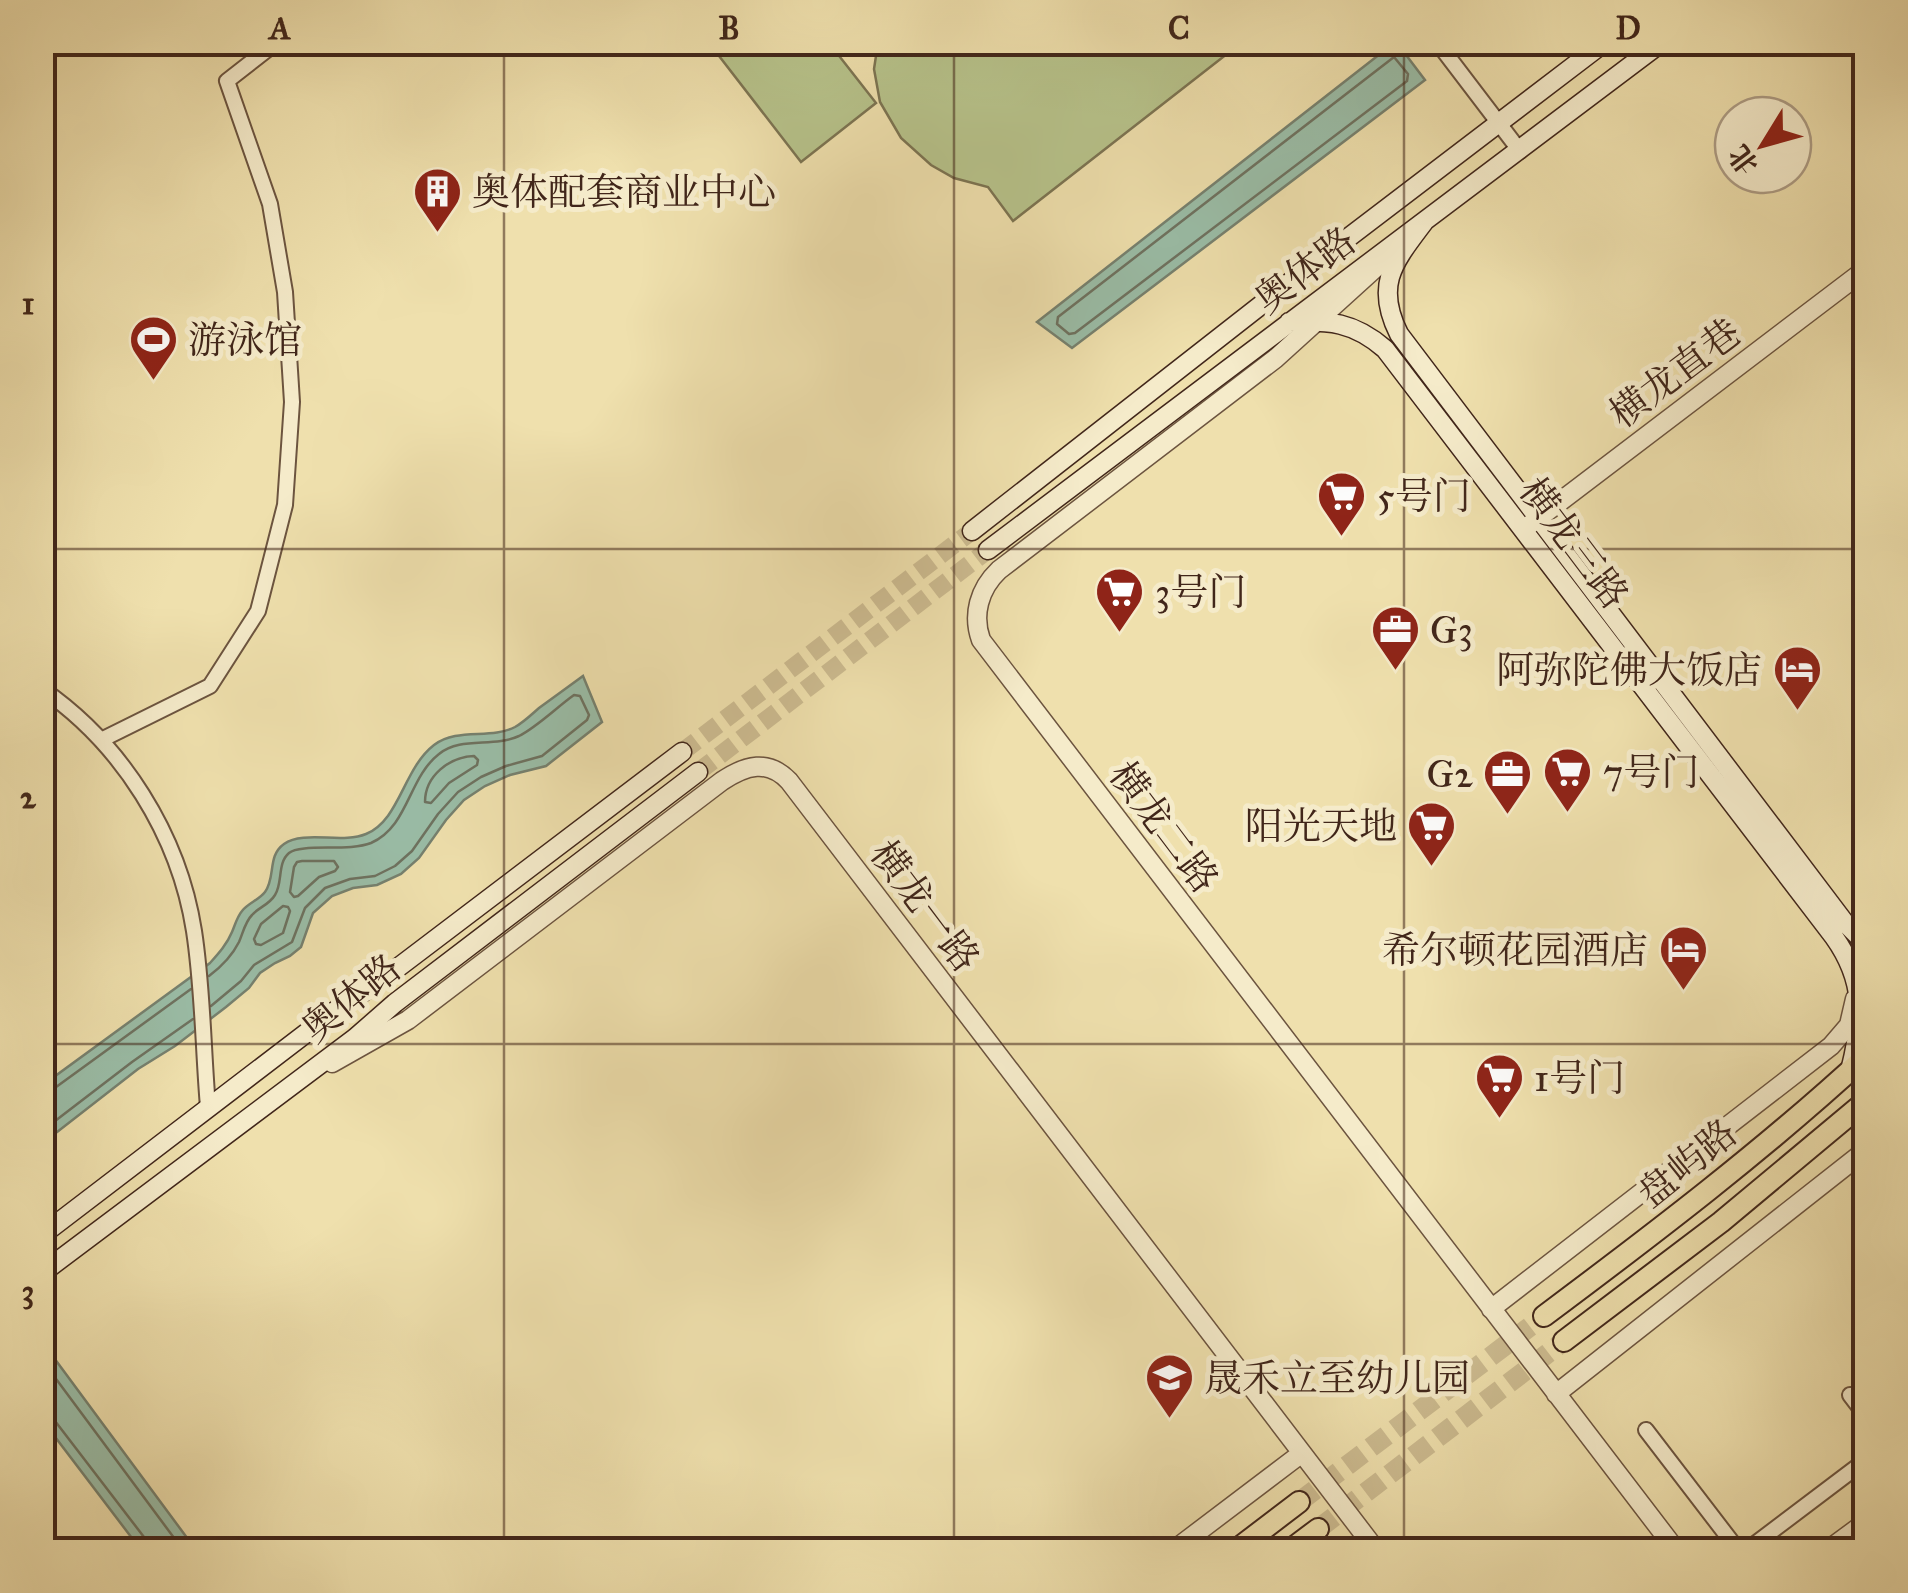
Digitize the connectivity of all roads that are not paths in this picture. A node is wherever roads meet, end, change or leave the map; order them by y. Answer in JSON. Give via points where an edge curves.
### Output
{"nodes":[{"id":1,"x":277,"y":42,"type":"edge"},
{"id":2,"x":1437,"y":42,"type":"edge"},
{"id":3,"x":1605,"y":42,"type":"edge"},
{"id":4,"x":1662,"y":42,"type":"edge"},
{"id":5,"x":1499,"y":123,"type":"junction"},
{"id":6,"x":1520,"y":151,"type":"junction"},
{"id":7,"x":1424,"y":222,"type":"junction"},
{"id":8,"x":1866,"y":268,"type":"edge"},
{"id":9,"x":1289,"y":322,"type":"junction"},
{"id":10,"x":1317,"y":322,"type":"junction"},
{"id":11,"x":1530,"y":524,"type":"junction"},
{"id":12,"x":972,"y":532,"type":"tunnel mouth"},
{"id":13,"x":988,"y":550,"type":"tunnel mouth"},
{"id":14,"x":42,"y":689,"type":"edge"},
{"id":15,"x":102,"y":740,"type":"junction"},
{"id":16,"x":682,"y":752,"type":"tunnel mouth"},
{"id":17,"x":698,"y":772,"type":"tunnel mouth"},
{"id":18,"x":1866,"y":944,"type":"edge"},
{"id":19,"x":1857,"y":984,"type":"junction"},
{"id":20,"x":1858,"y":1063,"type":"edge"},
{"id":21,"x":292,"y":1086,"type":"junction"},
{"id":22,"x":1866,"y":1101,"type":"edge"},
{"id":23,"x":208,"y":1107,"type":"junction"},
{"id":24,"x":1866,"y":1113,"type":"edge"},
{"id":25,"x":1817,"y":1142,"type":"junction"},
{"id":26,"x":1866,"y":1150,"type":"edge"},
{"id":27,"x":42,"y":1233,"type":"edge"},
{"id":28,"x":42,"y":1273,"type":"edge"},
{"id":29,"x":1491,"y":1309,"type":"junction"},
{"id":30,"x":1544,"y":1316,"type":"tunnel mouth"},
{"id":31,"x":1564,"y":1341,"type":"tunnel mouth"},
{"id":32,"x":1556,"y":1394,"type":"junction"},
{"id":33,"x":1850,"y":1395,"type":"dead end"},
{"id":34,"x":1866,"y":1416,"type":"edge"},
{"id":35,"x":1646,"y":1430,"type":"dead end"},
{"id":36,"x":1302,"y":1453,"type":"junction"},
{"id":37,"x":1866,"y":1460,"type":"edge"},
{"id":38,"x":1300,"y":1502,"type":"tunnel mouth"},
{"id":39,"x":1866,"y":1522,"type":"edge"},
{"id":40,"x":1318,"y":1529,"type":"tunnel mouth"},
{"id":41,"x":1371,"y":1544,"type":"edge"},
{"id":42,"x":1174,"y":1550,"type":"edge"},
{"id":43,"x":1236,"y":1550,"type":"edge"},
{"id":44,"x":1290,"y":1550,"type":"edge"},
{"id":45,"x":1351,"y":1550,"type":"edge"},
{"id":46,"x":1676,"y":1550,"type":"edge"},
{"id":47,"x":1738,"y":1550,"type":"edge"},
{"id":48,"x":1748,"y":1550,"type":"edge"},
{"id":49,"x":1828,"y":1550,"type":"edge"}],
"edges":[{"from":1,"to":15,"type":"street","via":[[227,80],[270,204],[285,292],[292,402],[285,505],[258,611],[210,686]]},
{"from":2,"to":5,"type":"street"},
{"from":3,"to":5,"type":"main road","name":"奥体路"},
{"from":4,"to":6,"type":"main road","name":"奥体路"},
{"from":5,"to":6,"type":"street"},
{"from":5,"to":12,"type":"main road","name":"奥体路"},
{"from":6,"to":7,"type":"main road","name":"奥体路"},
{"from":7,"to":9,"type":"main road","name":"奥体路"},
{"from":7,"to":10,"type":"main road","name":"横龙二路"},
{"from":7,"to":11,"type":"main road","name":"横龙三路","via":[[1392,269],[1389,312]]},
{"from":8,"to":11,"type":"main road","name":"横龙直巷"},
{"from":9,"to":10,"type":"main road","name":"横龙三路"},
{"from":9,"to":13,"type":"main road","name":"奥体路"},
{"from":10,"to":11,"type":"main road","name":"横龙三路","via":[[1348,326],[1385,349]]},
{"from":10,"to":29,"type":"main road","name":"横龙二路","via":[[990,578],[977,629]]},
{"from":11,"to":18,"type":"main road","name":"横龙三路"},
{"from":11,"to":19,"type":"main road","name":"横龙三路","via":[[1834,936]]},
{"from":14,"to":15,"type":"street"},
{"from":15,"to":23,"type":"street","via":[[160,826],[184,886],[196,950]]},
{"from":16,"to":23,"type":"main road","name":"奥体路"},
{"from":17,"to":21,"type":"main road","name":"奥体路"},
{"from":19,"to":20,"type":"main road","name":"横龙三路"},
{"from":19,"to":29,"type":"main road","via":[[1849,1025],[1831,1046]]},
{"from":20,"to":30,"type":"main road","name":"盘屿路","via":[[1720,1181]]},
{"from":21,"to":28,"type":"main road","name":"奥体路"},
{"from":21,"to":36,"type":"main road","name":"横龙一路","via":[[408,1020],[722,781],[748,768],[774,768]]},
{"from":22,"to":25,"type":"main road","name":"盘屿路"},
{"from":23,"to":27,"type":"main road","name":"奥体路"},
{"from":24,"to":25,"type":"main road"},
{"from":25,"to":31,"type":"main road","name":"盘屿路"},
{"from":26,"to":32,"type":"main road"},
{"from":29,"to":32,"type":"main road","name":"横龙二路"},
{"from":32,"to":46,"type":"main road","name":"横龙二路"},
{"from":33,"to":34,"type":"street"},
{"from":35,"to":47,"type":"street"},
{"from":36,"to":41,"type":"main road","name":"横龙一路"},
{"from":36,"to":42,"type":"main road"},
{"from":37,"to":48,"type":"street"},
{"from":38,"to":43,"type":"main road"},
{"from":39,"to":49,"type":"main road"},
{"from":40,"to":44,"type":"main road"},
{"from":41,"to":45,"type":"main road"}]}
